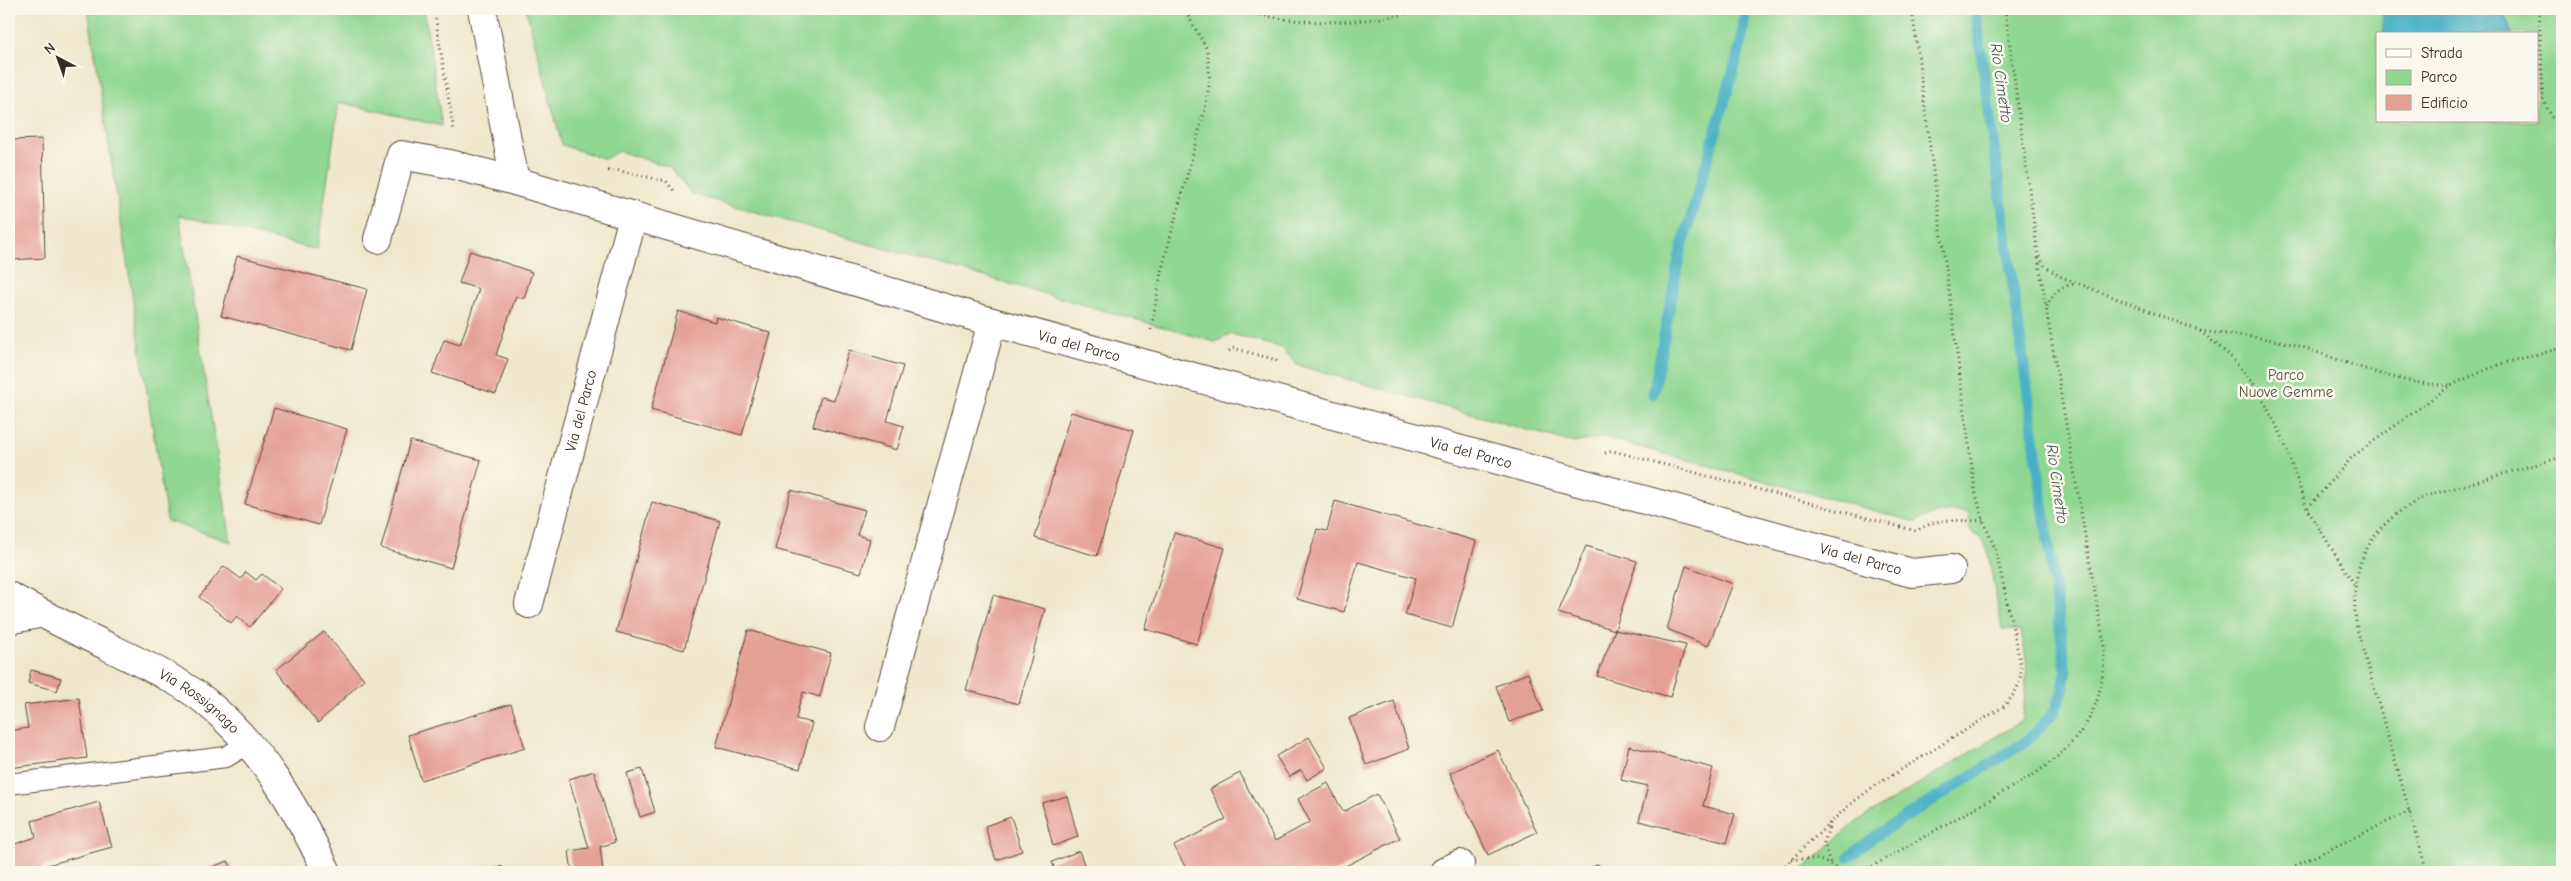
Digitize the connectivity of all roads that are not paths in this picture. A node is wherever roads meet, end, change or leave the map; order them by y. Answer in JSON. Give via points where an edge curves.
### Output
{"nodes":[{"id":1,"x":482,"y":9,"type":"edge"},
{"id":2,"x":516,"y":181,"type":"junction"},
{"id":3,"x":633,"y":217,"type":"junction"},
{"id":4,"x":378,"y":239,"type":"dead end"},
{"id":5,"x":992,"y":322,"type":"junction"},
{"id":6,"x":1951,"y":569,"type":"dead end"},
{"id":7,"x":9,"y":596,"type":"edge"},
{"id":8,"x":529,"y":604,"type":"dead end"},
{"id":9,"x":49,"y":616,"type":"junction"},
{"id":10,"x":9,"y":624,"type":"edge"},
{"id":11,"x":880,"y":727,"type":"dead end"},
{"id":12,"x":249,"y":743,"type":"junction"},
{"id":13,"x":9,"y":784,"type":"edge"},
{"id":14,"x":327,"y":872,"type":"edge"}],
"edges":[{"from":1,"to":2,"type":"street"},
{"from":2,"to":3,"type":"street","name":"Via del Parco"},
{"from":2,"to":4,"type":"street","name":"Via del Parco","via":[[401,155]]},
{"from":3,"to":5,"type":"street","name":"Via del Parco"},
{"from":3,"to":8,"type":"street","name":"Via del Parco"},
{"from":5,"to":6,"type":"street","name":"Via del Parco","via":[[1912,573]]},
{"from":5,"to":11,"type":"street"},
{"from":7,"to":9,"type":"street","name":"Via Rossignago"},
{"from":9,"to":10,"type":"lane"},
{"from":9,"to":12,"type":"street","name":"Via Rossignago","via":[[204,700]]},
{"from":12,"to":13,"type":"lane","via":[[226,758]]},
{"from":12,"to":14,"type":"street","name":"Via Rossignago","via":[[274,773]]}]}
